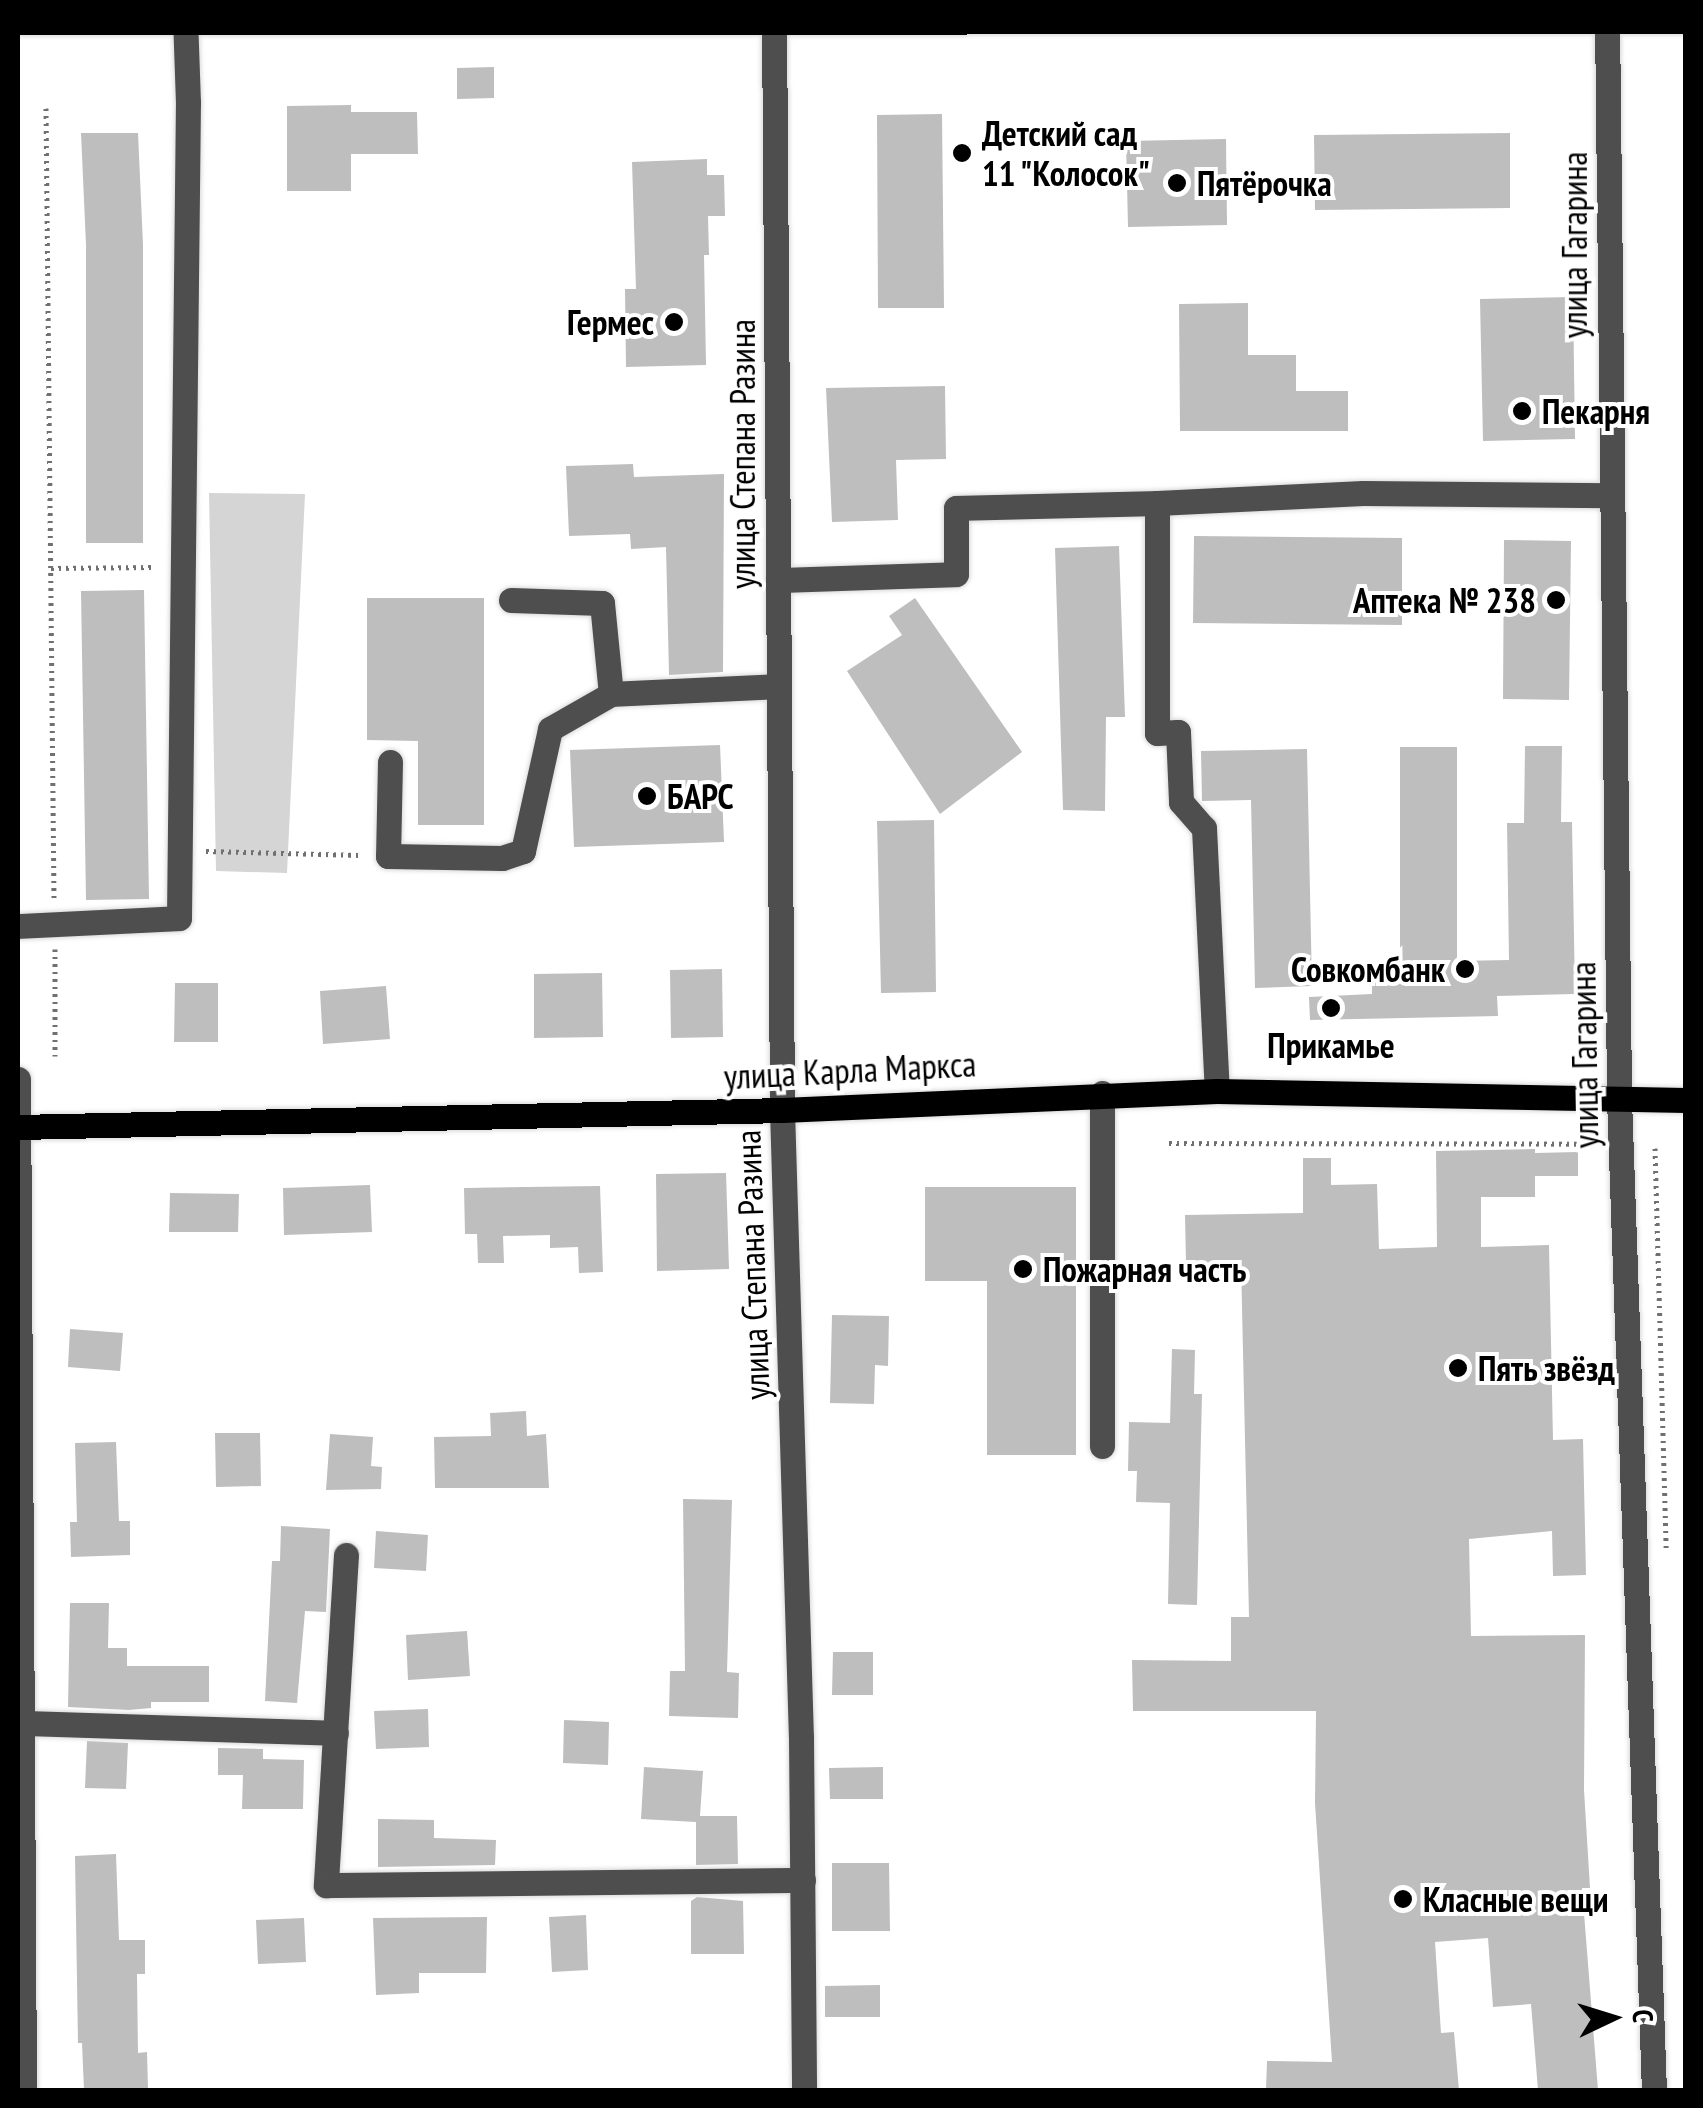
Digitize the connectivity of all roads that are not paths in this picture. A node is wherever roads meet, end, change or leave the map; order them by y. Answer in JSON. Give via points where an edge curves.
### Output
{"nodes":[{"id":1,"x":1607,"y":19,"type":"edge"},
{"id":2,"x":185,"y":20,"type":"edge"},
{"id":3,"x":359,"y":20,"type":"edge"},
{"id":4,"x":774,"y":20,"type":"edge"},
{"id":5,"x":1686,"y":21,"type":"edge"},
{"id":6,"x":18,"y":22,"type":"edge"},
{"id":7,"x":1611,"y":495,"type":"junction"},
{"id":8,"x":1157,"y":503,"type":"junction"},
{"id":9,"x":778,"y":580,"type":"junction"},
{"id":10,"x":511,"y":600,"type":"dead end"},
{"id":11,"x":779,"y":686,"type":"junction"},
{"id":12,"x":611,"y":694,"type":"junction"},
{"id":13,"x":390,"y":762,"type":"dead end"},
{"id":14,"x":18,"y":926,"type":"edge"},
{"id":15,"x":18,"y":1080,"type":"edge"},
{"id":16,"x":1217,"y":1092,"type":"junction"},
{"id":17,"x":1102,"y":1093,"type":"junction"},
{"id":18,"x":1619,"y":1099,"type":"junction"},
{"id":19,"x":1686,"y":1100,"type":"edge"},
{"id":20,"x":782,"y":1110,"type":"junction"},
{"id":21,"x":18,"y":1127,"type":"edge"},
{"id":22,"x":1102,"y":1446,"type":"dead end"},
{"id":23,"x":346,"y":1555,"type":"dead end"},
{"id":24,"x":19,"y":1645,"type":"edge"},
{"id":25,"x":22,"y":1722,"type":"junction"},
{"id":26,"x":336,"y":1733,"type":"junction"},
{"id":27,"x":803,"y":1880,"type":"junction"},
{"id":28,"x":24,"y":2090,"type":"edge"},
{"id":29,"x":804,"y":2090,"type":"edge"},
{"id":30,"x":1654,"y":2090,"type":"edge"}],
"edges":[{"from":1,"to":4,"type":"main road"},
{"from":1,"to":5,"type":"main road"},
{"from":1,"to":7,"type":"street","name":"улица Гагарина"},
{"from":2,"to":3,"type":"main road"},
{"from":2,"to":6,"type":"main road"},
{"from":2,"to":14,"type":"street","via":[[179,918]]},
{"from":3,"to":4,"type":"main road"},
{"from":4,"to":9,"type":"street","name":"улица Степана Разина"},
{"from":7,"to":8,"type":"street","via":[[1363,494]]},
{"from":7,"to":18,"type":"street","name":"улица Гагарина"},
{"from":8,"to":9,"type":"street","via":[[956,508],[956,574]]},
{"from":8,"to":16,"type":"street","via":[[1157,733],[1178,732],[1181,802],[1204,828]]},
{"from":9,"to":11,"type":"street","name":"улица Степана Разина"},
{"from":10,"to":12,"type":"street","via":[[602,603]]},
{"from":11,"to":12,"type":"street"},
{"from":11,"to":20,"type":"street","name":"улица Степана Разина"},
{"from":12,"to":13,"type":"street","via":[[550,729],[524,851],[502,858],[388,856]]},
{"from":15,"to":21,"type":"street"},
{"from":16,"to":17,"type":"main road","name":"улица Карла Маркса"},
{"from":16,"to":18,"type":"main road","name":"улица Карла Маркса"},
{"from":17,"to":20,"type":"main road","name":"улица Карла Маркса"},
{"from":17,"to":22,"type":"street"},
{"from":18,"to":19,"type":"main road","name":"улица Карла Маркса"},
{"from":18,"to":30,"type":"street","name":"улица Гагарина"},
{"from":20,"to":21,"type":"main road","name":"улица Карла Маркса"},
{"from":20,"to":27,"type":"street","name":"улица Степана Разина"},
{"from":21,"to":24,"type":"street"},
{"from":23,"to":26,"type":"street"},
{"from":24,"to":25,"type":"street"},
{"from":25,"to":26,"type":"street"},
{"from":25,"to":28,"type":"street"},
{"from":26,"to":27,"type":"street","via":[[326,1886]]},
{"from":27,"to":29,"type":"street","name":"улица Степана Разина"}]}
